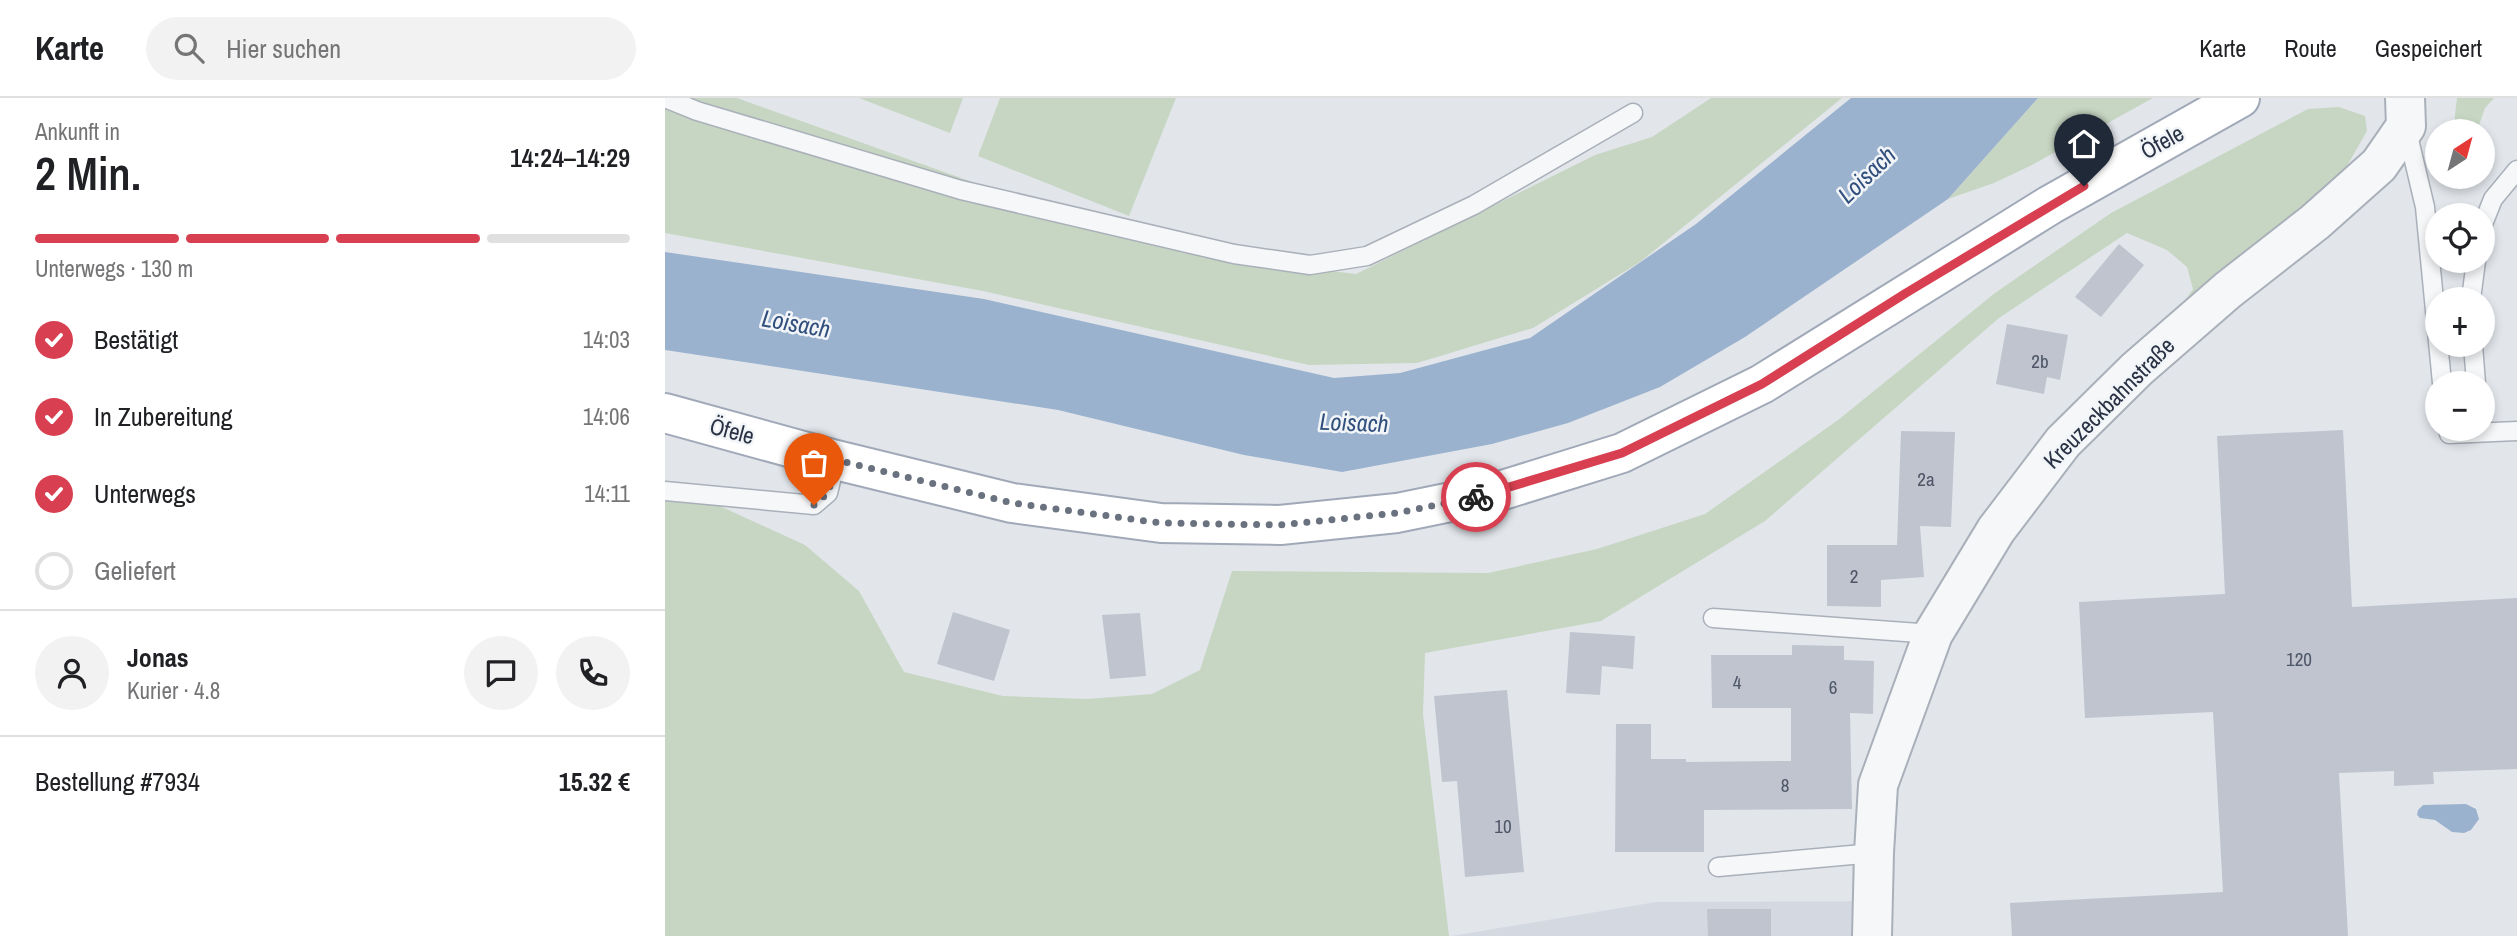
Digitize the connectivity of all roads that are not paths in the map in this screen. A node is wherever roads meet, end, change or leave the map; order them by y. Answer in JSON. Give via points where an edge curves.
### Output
{"nodes":[{"id":1,"x":665,"y":98,"type":"edge"},
{"id":2,"x":2241,"y":98,"type":"edge"},
{"id":3,"x":2406,"y":112,"type":"edge"},
{"id":4,"x":1633,"y":113,"type":"dead end"},
{"id":5,"x":2517,"y":170,"type":"edge"},
{"id":6,"x":2491,"y":203,"type":"edge"},
{"id":7,"x":2441,"y":371,"type":"edge"},
{"id":8,"x":665,"y":413,"type":"edge"},
{"id":9,"x":2495,"y":431,"type":"edge"},
{"id":10,"x":2517,"y":431,"type":"edge"},
{"id":11,"x":837,"y":460,"type":"junction"},
{"id":12,"x":665,"y":491,"type":"edge"},
{"id":13,"x":1713,"y":618,"type":"dead end"},
{"id":14,"x":1933,"y":634,"type":"junction"},
{"id":15,"x":1874,"y":853,"type":"junction"},
{"id":16,"x":1718,"y":867,"type":"dead end"},
{"id":17,"x":1872,"y":936,"type":"edge"}],
"edges":[{"from":1,"to":4,"type":"lane","via":[[961,190],[1234,254],[1310,265],[1367,256],[1474,205]]},
{"from":2,"to":11,"type":"main road","name":"Öfele","via":[[2050,205],[1762,384],[1622,453],[1490,494],[1397,513],[1280,525],[1161,523],[1012,503]]},
{"from":3,"to":7,"type":"lane","via":[[2425,207]]},
{"from":3,"to":14,"type":"street","name":"Kreuzeckbahnstraße","via":[[2379,165],[2137,369],[2063,442],[1996,530]]},
{"from":5,"to":6,"type":"lane"},
{"from":8,"to":11,"type":"main road","name":"Öfele"},
{"from":9,"to":10,"type":"lane"},
{"from":11,"to":12,"type":"lane","via":[[828,493],[814,505]]},
{"from":13,"to":14,"type":"lane"},
{"from":14,"to":15,"type":"street","name":"Kreuzeckbahnstraße","via":[[1878,785]]},
{"from":15,"to":16,"type":"lane"},
{"from":15,"to":17,"type":"street","name":"Kreuzeckbahnstraße"}]}
